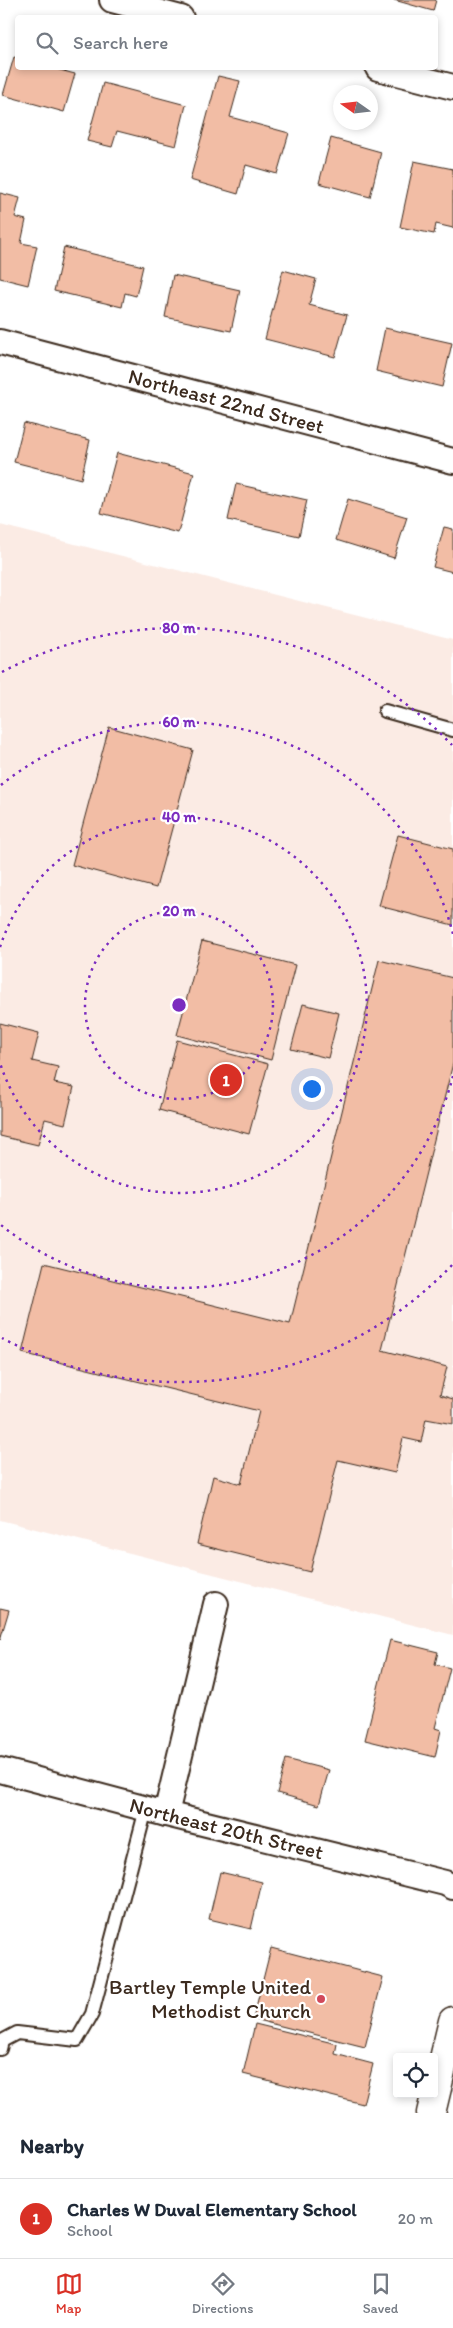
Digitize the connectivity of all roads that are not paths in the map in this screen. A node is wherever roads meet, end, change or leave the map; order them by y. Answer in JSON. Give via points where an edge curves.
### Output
{"nodes":[{"id":1,"x":112,"y":0,"type":"edge"},
{"id":2,"x":170,"y":15,"type":"edge"},
{"id":3,"x":386,"y":70,"type":"edge"},
{"id":4,"x":453,"y":87,"type":"edge"},
{"id":5,"x":0,"y":342,"type":"edge"},
{"id":6,"x":453,"y":461,"type":"edge"},
{"id":7,"x":385,"y":711,"type":"dead end"},
{"id":8,"x":453,"y":730,"type":"edge"},
{"id":9,"x":216,"y":1604,"type":"dead end"},
{"id":10,"x":0,"y":1770,"type":"edge"},
{"id":11,"x":156,"y":1812,"type":"junction"},
{"id":12,"x":453,"y":1887,"type":"edge"},
{"id":13,"x":453,"y":2022,"type":"edge"},
{"id":14,"x":0,"y":2049,"type":"edge"},
{"id":15,"x":446,"y":2078,"type":"edge"},
{"id":16,"x":431,"y":2113,"type":"edge"}],
"edges":[{"from":1,"to":2,"type":"street"},
{"from":3,"to":4,"type":"street"},
{"from":5,"to":6,"type":"street","name":"Northeast 22nd Street"},
{"from":7,"to":8,"type":"lane"},
{"from":9,"to":11,"type":"street"},
{"from":10,"to":11,"type":"street","name":"Northeast 20th Street"},
{"from":11,"to":12,"type":"street","name":"Northeast 20th Street"},
{"from":11,"to":14,"type":"lane","via":[[92,2014],[77,2040],[17,2033],[2,2041]]},
{"from":13,"to":15,"type":"street"},
{"from":15,"to":16,"type":"street"}]}
